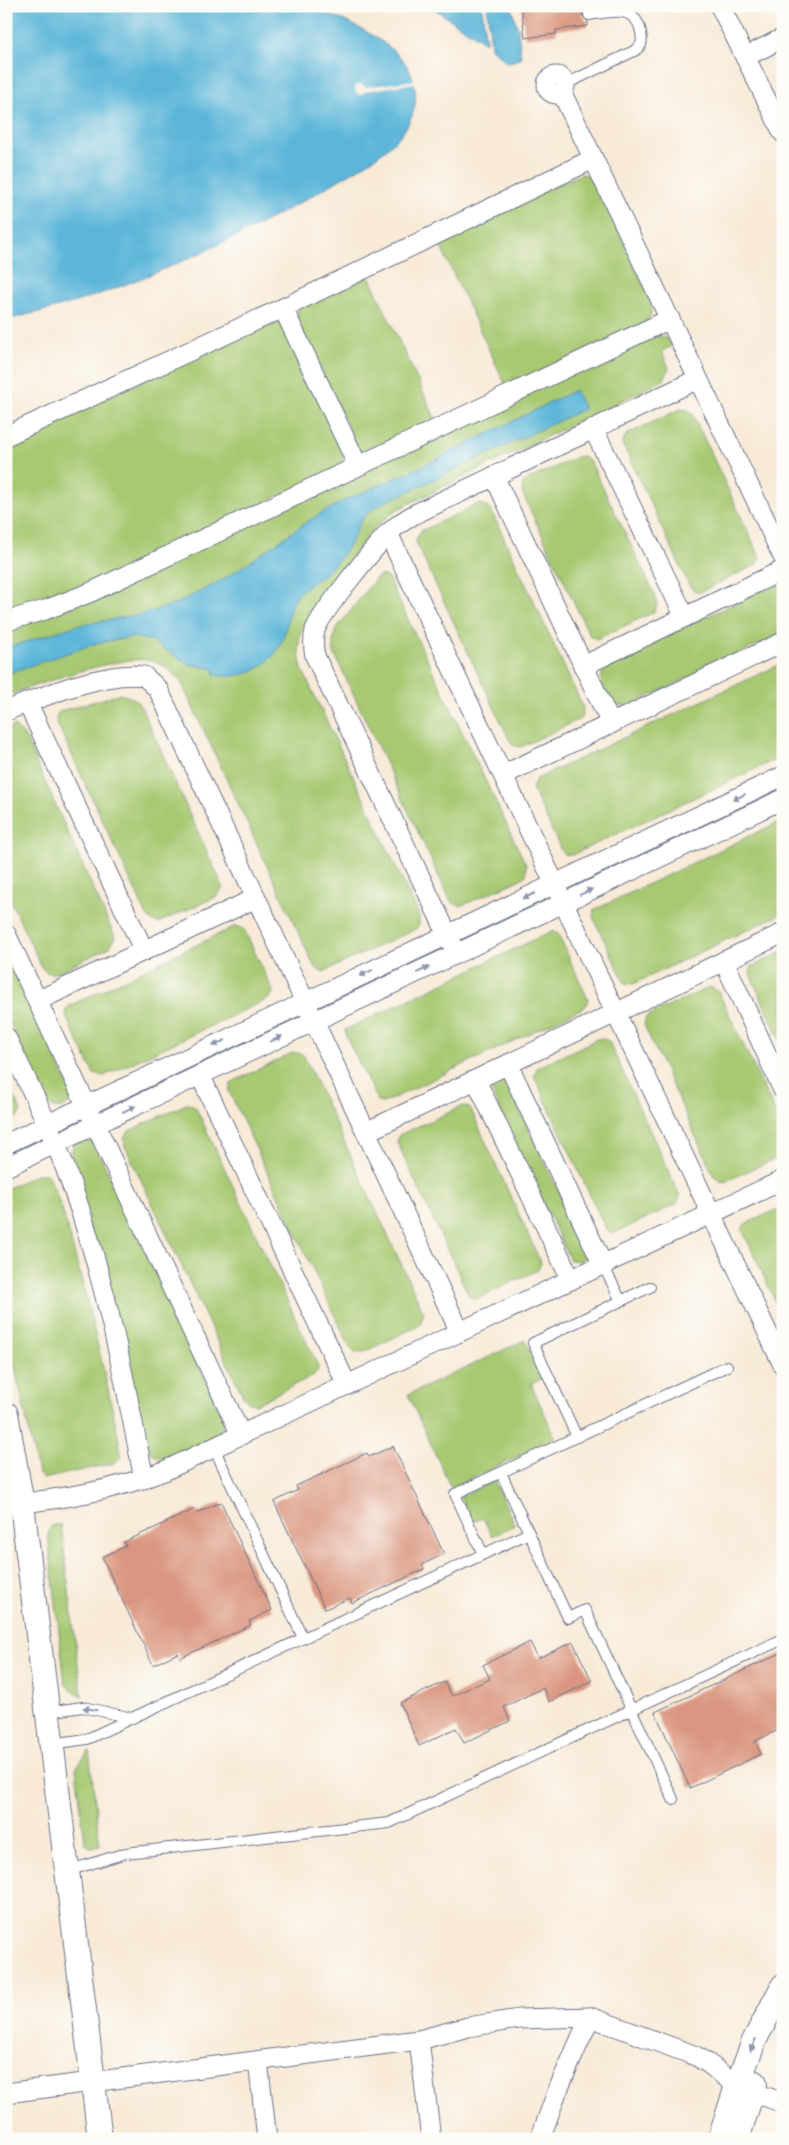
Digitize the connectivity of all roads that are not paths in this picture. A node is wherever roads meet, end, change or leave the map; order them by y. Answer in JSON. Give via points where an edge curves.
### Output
{"nodes":[{"id":1,"x":720,"y":6,"type":"edge"},
{"id":2,"x":588,"y":15,"type":"dead end"},
{"id":3,"x":783,"y":38,"type":"edge"},
{"id":4,"x":745,"y":57,"type":"junction"},
{"id":5,"x":564,"y":88,"type":"joint"},
{"id":6,"x":783,"y":134,"type":"edge"},
{"id":7,"x":593,"y":159,"type":"junction"},
{"id":8,"x":284,"y":308,"type":"junction"},
{"id":9,"x":670,"y":319,"type":"junction"},
{"id":10,"x":698,"y":379,"type":"junction"},
{"id":11,"x":594,"y":430,"type":"junction"},
{"id":12,"x":6,"y":436,"type":"edge"},
{"id":13,"x":358,"y":466,"type":"junction"},
{"id":14,"x":494,"y":476,"type":"junction"},
{"id":15,"x":388,"y":533,"type":"junction"},
{"id":16,"x":783,"y":557,"type":"edge"},
{"id":17,"x":783,"y":570,"type":"edge"},
{"id":18,"x":684,"y":617,"type":"junction"},
{"id":19,"x":6,"y":620,"type":"edge"},
{"id":20,"x":783,"y":642,"type":"edge"},
{"id":21,"x":583,"y":666,"type":"junction"},
{"id":22,"x":27,"y":702,"type":"junction"},
{"id":23,"x":6,"y":710,"type":"edge"},
{"id":24,"x":611,"y":724,"type":"junction"},
{"id":25,"x":503,"y":775,"type":"junction"},
{"id":26,"x":783,"y":776,"type":"edge"},
{"id":27,"x":783,"y":799,"type":"edge"},
{"id":28,"x":555,"y":884,"type":"junction"},
{"id":29,"x":256,"y":898,"type":"junction"},
{"id":30,"x":564,"y":903,"type":"junction"},
{"id":31,"x":783,"y":933,"type":"edge"},
{"id":32,"x":6,"y":934,"type":"edge"},
{"id":33,"x":448,"y":934,"type":"junction"},
{"id":34,"x":144,"y":951,"type":"junction"},
{"id":35,"x":457,"y":954,"type":"junction"},
{"id":36,"x":724,"y":961,"type":"junction"},
{"id":37,"x":37,"y":1001,"type":"junction"},
{"id":38,"x":305,"y":1002,"type":"junction"},
{"id":39,"x":616,"y":1013,"type":"junction"},
{"id":40,"x":314,"y":1021,"type":"junction"},
{"id":41,"x":6,"y":1037,"type":"edge"},
{"id":42,"x":508,"y":1064,"type":"junction"},
{"id":43,"x":200,"y":1075,"type":"junction"},
{"id":44,"x":476,"y":1080,"type":"junction"},
{"id":45,"x":783,"y":1090,"type":"edge"},
{"id":46,"x":87,"y":1106,"type":"junction"},
{"id":47,"x":47,"y":1124,"type":"junction"},
{"id":48,"x":96,"y":1125,"type":"junction"},
{"id":49,"x":366,"y":1132,"type":"junction"},
{"id":50,"x":6,"y":1144,"type":"edge"},
{"id":51,"x":56,"y":1144,"type":"junction"},
{"id":52,"x":6,"y":1167,"type":"edge"},
{"id":53,"x":783,"y":1180,"type":"edge"},
{"id":54,"x":711,"y":1214,"type":"junction"},
{"id":55,"x":603,"y":1265,"type":"junction"},
{"id":56,"x":571,"y":1280,"type":"junction"},
{"id":57,"x":650,"y":1287,"type":"dead end"},
{"id":58,"x":621,"y":1301,"type":"junction"},
{"id":59,"x":460,"y":1332,"type":"junction"},
{"id":60,"x":783,"y":1365,"type":"edge"},
{"id":61,"x":727,"y":1366,"type":"dead end"},
{"id":62,"x":347,"y":1385,"type":"junction"},
{"id":63,"x":6,"y":1414,"type":"edge"},
{"id":64,"x":241,"y":1435,"type":"junction"},
{"id":65,"x":577,"y":1437,"type":"junction"},
{"id":66,"x":214,"y":1448,"type":"junction"},
{"id":67,"x":501,"y":1473,"type":"junction"},
{"id":68,"x":144,"y":1479,"type":"junction"},
{"id":69,"x":14,"y":1504,"type":"edge"},
{"id":70,"x":529,"y":1533,"type":"junction"},
{"id":71,"x":483,"y":1554,"type":"junction"},
{"id":72,"x":303,"y":1638,"type":"junction"},
{"id":73,"x":783,"y":1639,"type":"edge"},
{"id":74,"x":632,"y":1710,"type":"junction"},
{"id":75,"x":47,"y":1712,"type":"junction"},
{"id":76,"x":132,"y":1718,"type":"junction"},
{"id":77,"x":51,"y":1744,"type":"junction"},
{"id":78,"x":673,"y":1799,"type":"dead end"},
{"id":79,"x":66,"y":1871,"type":"junction"},
{"id":80,"x":783,"y":1986,"type":"edge"},
{"id":81,"x":590,"y":2017,"type":"junction"},
{"id":82,"x":783,"y":2022,"type":"edge"},
{"id":83,"x":418,"y":2040,"type":"junction"},
{"id":84,"x":258,"y":2061,"type":"junction"},
{"id":85,"x":93,"y":2081,"type":"junction"},
{"id":86,"x":744,"y":2089,"type":"junction"},
{"id":87,"x":6,"y":2094,"type":"edge"},
{"id":88,"x":783,"y":2103,"type":"edge"},
{"id":89,"x":100,"y":2139,"type":"edge"},
{"id":90,"x":267,"y":2139,"type":"edge"},
{"id":91,"x":431,"y":2139,"type":"edge"},
{"id":92,"x":540,"y":2139,"type":"edge"},
{"id":93,"x":720,"y":2139,"type":"edge"},
{"id":94,"x":737,"y":2139,"type":"edge"}],
"edges":[{"from":1,"to":4,"type":"street"},
{"from":2,"to":5,"type":"lane","via":[[619,12],[633,15],[640,28],[641,44],[636,50]]},
{"from":3,"to":4,"type":"street"},
{"from":4,"to":6,"type":"street"},
{"from":5,"to":7,"type":"street"},
{"from":7,"to":8,"type":"street"},
{"from":7,"to":9,"type":"street"},
{"from":8,"to":12,"type":"street"},
{"from":8,"to":13,"type":"street"},
{"from":9,"to":10,"type":"street"},
{"from":9,"to":13,"type":"street"},
{"from":10,"to":11,"type":"street"},
{"from":10,"to":16,"type":"street"},
{"from":11,"to":14,"type":"street"},
{"from":11,"to":18,"type":"street"},
{"from":13,"to":19,"type":"street","via":[[89,593],[46,610]]},
{"from":14,"to":15,"type":"street","via":[[414,514]]},
{"from":14,"to":21,"type":"street"},
{"from":15,"to":25,"type":"street"},
{"from":15,"to":33,"type":"street","via":[[320,620],[313,647]]},
{"from":17,"to":18,"type":"street"},
{"from":18,"to":21,"type":"street"},
{"from":20,"to":24,"type":"street"},
{"from":21,"to":24,"type":"street"},
{"from":22,"to":23,"type":"street"},
{"from":22,"to":29,"type":"street","via":[[109,678],[139,675],[150,680],[158,689]]},
{"from":22,"to":34,"type":"street"},
{"from":24,"to":25,"type":"street"},
{"from":25,"to":28,"type":"street"},
{"from":26,"to":28,"type":"street","one_way":true},
{"from":30,"to":27,"type":"street","one_way":true},
{"from":28,"to":30,"type":"street"},
{"from":28,"to":33,"type":"street","one_way":true},
{"from":29,"to":34,"type":"street"},
{"from":29,"to":38,"type":"street"},
{"from":30,"to":35,"type":"street"},
{"from":30,"to":39,"type":"street"},
{"from":31,"to":36,"type":"street"},
{"from":32,"to":37,"type":"street"},
{"from":33,"to":35,"type":"street"},
{"from":33,"to":38,"type":"street","one_way":true},
{"from":34,"to":37,"type":"street"},
{"from":40,"to":35,"type":"street","one_way":true},
{"from":36,"to":39,"type":"street"},
{"from":36,"to":45,"type":"street"},
{"from":37,"to":46,"type":"street"},
{"from":38,"to":40,"type":"street"},
{"from":38,"to":46,"type":"street","one_way":true},
{"from":39,"to":42,"type":"street"},
{"from":39,"to":54,"type":"street"},
{"from":43,"to":40,"type":"street","one_way":true},
{"from":40,"to":49,"type":"street"},
{"from":41,"to":47,"type":"street"},
{"from":42,"to":44,"type":"street"},
{"from":42,"to":55,"type":"street"},
{"from":48,"to":43,"type":"street","one_way":true},
{"from":43,"to":62,"type":"street"},
{"from":44,"to":49,"type":"street"},
{"from":44,"to":56,"type":"street"},
{"from":46,"to":47,"type":"street"},
{"from":46,"to":48,"type":"street"},
{"from":47,"to":50,"type":"street"},
{"from":47,"to":51,"type":"street"},
{"from":48,"to":51,"type":"street"},
{"from":48,"to":64,"type":"street"},
{"from":49,"to":59,"type":"street"},
{"from":51,"to":52,"type":"street"},
{"from":51,"to":68,"type":"street","via":[[101,1282]]},
{"from":53,"to":54,"type":"street"},
{"from":54,"to":55,"type":"street"},
{"from":54,"to":60,"type":"street"},
{"from":55,"to":56,"type":"street"},
{"from":55,"to":58,"type":"lane"},
{"from":56,"to":59,"type":"street"},
{"from":57,"to":58,"type":"lane"},
{"from":58,"to":65,"type":"lane","via":[[533,1343]]},
{"from":59,"to":62,"type":"street"},
{"from":61,"to":65,"type":"lane"},
{"from":62,"to":64,"type":"street"},
{"from":63,"to":69,"type":"street"},
{"from":64,"to":66,"type":"street"},
{"from":65,"to":67,"type":"lane"},
{"from":66,"to":68,"type":"street"},
{"from":66,"to":72,"type":"lane"},
{"from":67,"to":70,"type":"lane"},
{"from":67,"to":71,"type":"lane","via":[[455,1494]]},
{"from":68,"to":69,"type":"street","via":[[82,1495]]},
{"from":69,"to":75,"type":"street"},
{"from":70,"to":71,"type":"lane"},
{"from":70,"to":74,"type":"lane","via":[[568,1618],[585,1610]]},
{"from":71,"to":72,"type":"lane"},
{"from":72,"to":76,"type":"lane"},
{"from":73,"to":74,"type":"lane"},
{"from":74,"to":78,"type":"lane"},
{"from":74,"to":79,"type":"lane","via":[[389,1823],[126,1853]]},
{"from":76,"to":75,"type":"lane","one_way":true,"via":[[84,1707]]},
{"from":75,"to":77,"type":"street"},
{"from":76,"to":77,"type":"lane","via":[[87,1739]]},
{"from":77,"to":79,"type":"street"},
{"from":79,"to":85,"type":"street"},
{"from":80,"to":86,"type":"street","one_way":true,"via":[[754,2041]]},
{"from":81,"to":83,"type":"street","via":[[519,2019],[468,2027]]},
{"from":81,"to":86,"type":"street","via":[[696,2056]]},
{"from":81,"to":92,"type":"street"},
{"from":82,"to":86,"type":"street"},
{"from":83,"to":84,"type":"street"},
{"from":83,"to":91,"type":"street"},
{"from":84,"to":85,"type":"street"},
{"from":84,"to":90,"type":"street"},
{"from":85,"to":87,"type":"street"},
{"from":85,"to":89,"type":"street"},
{"from":86,"to":88,"type":"street"},
{"from":86,"to":93,"type":"street"},
{"from":86,"to":94,"type":"street"}]}
